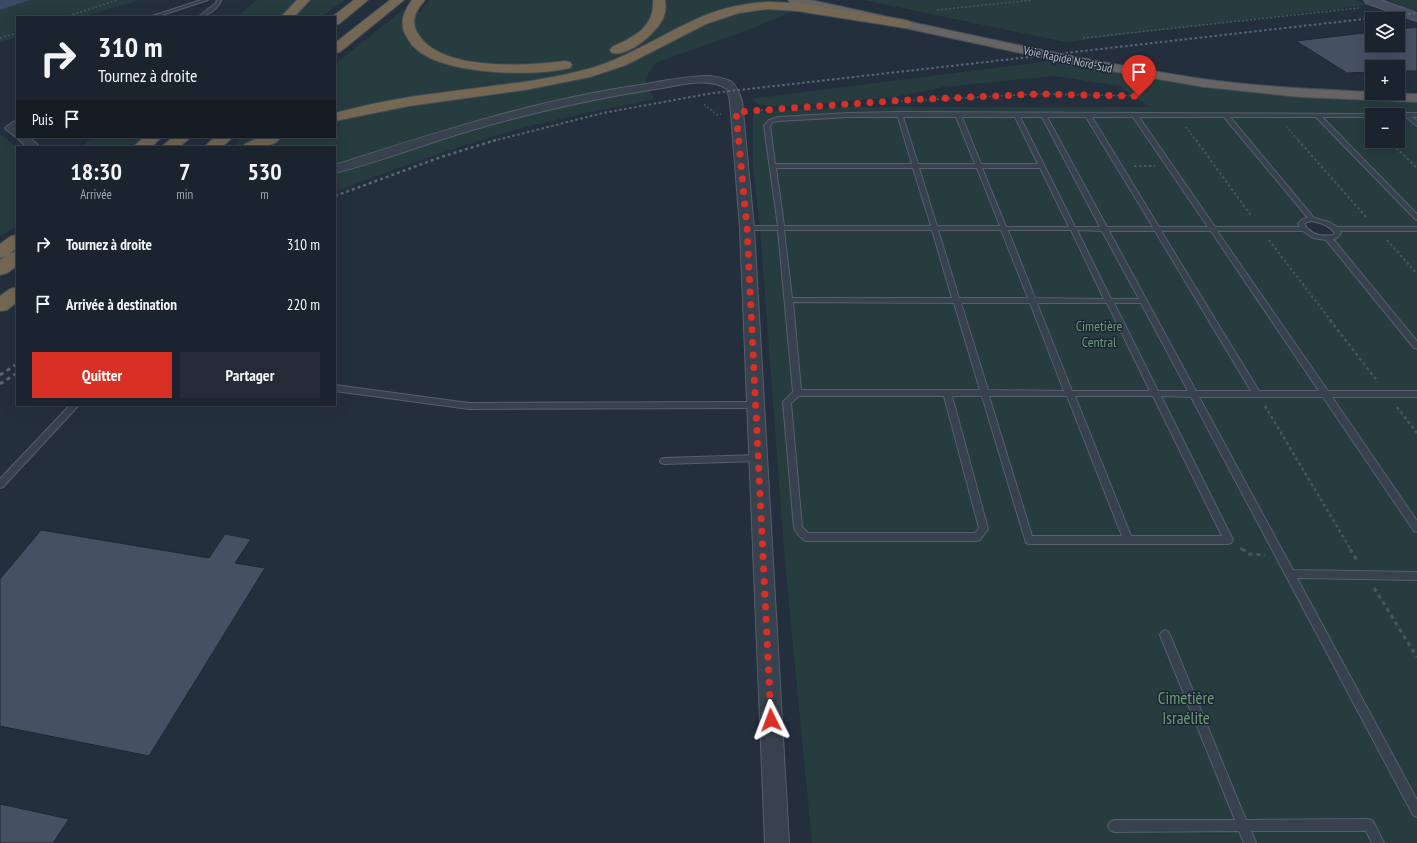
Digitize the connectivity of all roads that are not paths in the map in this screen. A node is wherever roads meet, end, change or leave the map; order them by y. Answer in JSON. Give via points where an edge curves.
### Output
{"nodes":[{"id":1,"x":206,"y":0,"type":"edge"},
{"id":2,"x":219,"y":0,"type":"edge"},
{"id":3,"x":304,"y":0,"type":"edge"},
{"id":4,"x":362,"y":0,"type":"edge"},
{"id":5,"x":398,"y":0,"type":"edge"},
{"id":6,"x":419,"y":0,"type":"edge"},
{"id":7,"x":659,"y":0,"type":"edge"},
{"id":8,"x":794,"y":0,"type":"edge"},
{"id":9,"x":834,"y":0,"type":"edge"},
{"id":10,"x":1370,"y":0,"type":"edge"},
{"id":11,"x":154,"y":16,"type":"edge"},
{"id":12,"x":201,"y":16,"type":"edge"},
{"id":13,"x":288,"y":16,"type":"edge"},
{"id":14,"x":1417,"y":17,"type":"edge"},
{"id":15,"x":338,"y":18,"type":"edge"},
{"id":16,"x":905,"y":24,"type":"junction"},
{"id":17,"x":336,"y":48,"type":"edge"},
{"id":18,"x":1365,"y":87,"type":"edge"},
{"id":19,"x":1405,"y":88,"type":"edge"},
{"id":20,"x":1417,"y":88,"type":"edge"},
{"id":21,"x":1417,"y":98,"type":"edge"},
{"id":22,"x":900,"y":114,"type":"junction"},
{"id":23,"x":958,"y":114,"type":"junction"},
{"id":24,"x":1016,"y":114,"type":"junction"},
{"id":25,"x":1043,"y":114,"type":"junction"},
{"id":26,"x":1088,"y":115,"type":"junction"},
{"id":27,"x":1134,"y":115,"type":"junction"},
{"id":28,"x":1226,"y":115,"type":"junction"},
{"id":29,"x":1316,"y":115,"type":"junction"},
{"id":30,"x":1365,"y":115,"type":"edge"},
{"id":31,"x":1407,"y":115,"type":"joint"},
{"id":32,"x":1417,"y":115,"type":"edge"},
{"id":33,"x":336,"y":117,"type":"edge"},
{"id":34,"x":1417,"y":124,"type":"edge"},
{"id":35,"x":16,"y":125,"type":"edge"},
{"id":36,"x":16,"y":132,"type":"edge"},
{"id":37,"x":23,"y":138,"type":"edge"},
{"id":38,"x":153,"y":138,"type":"edge"},
{"id":39,"x":182,"y":138,"type":"edge"},
{"id":40,"x":224,"y":138,"type":"edge"},
{"id":41,"x":271,"y":138,"type":"edge"},
{"id":42,"x":33,"y":146,"type":"edge"},
{"id":43,"x":142,"y":146,"type":"edge"},
{"id":44,"x":171,"y":146,"type":"edge"},
{"id":45,"x":213,"y":146,"type":"edge"},
{"id":46,"x":252,"y":146,"type":"edge"},
{"id":47,"x":773,"y":166,"type":"junction"},
{"id":48,"x":916,"y":166,"type":"junction"},
{"id":49,"x":979,"y":166,"type":"junction"},
{"id":50,"x":1042,"y":166,"type":"junction"},
{"id":51,"x":336,"y":169,"type":"edge"},
{"id":52,"x":1417,"y":218,"type":"edge"},
{"id":53,"x":1312,"y":219,"type":"junction"},
{"id":54,"x":747,"y":228,"type":"junction"},
{"id":55,"x":781,"y":228,"type":"junction"},
{"id":56,"x":934,"y":228,"type":"junction"},
{"id":57,"x":1004,"y":228,"type":"junction"},
{"id":58,"x":1072,"y":228,"type":"junction"},
{"id":59,"x":1104,"y":228,"type":"junction"},
{"id":60,"x":1156,"y":228,"type":"junction"},
{"id":61,"x":1212,"y":228,"type":"junction"},
{"id":62,"x":1417,"y":228,"type":"edge"},
{"id":63,"x":1303,"y":229,"type":"junction"},
{"id":64,"x":1336,"y":229,"type":"junction"},
{"id":65,"x":1329,"y":239,"type":"junction"},
{"id":66,"x":16,"y":241,"type":"edge"},
{"id":67,"x":0,"y":252,"type":"edge"},
{"id":68,"x":16,"y":258,"type":"edge"},
{"id":69,"x":0,"y":269,"type":"edge"},
{"id":70,"x":16,"y":294,"type":"edge"},
{"id":71,"x":16,"y":297,"type":"edge"},
{"id":72,"x":789,"y":300,"type":"junction"},
{"id":73,"x":1108,"y":300,"type":"junction"},
{"id":74,"x":1143,"y":300,"type":"junction"},
{"id":75,"x":956,"y":301,"type":"junction"},
{"id":76,"x":1033,"y":301,"type":"junction"},
{"id":77,"x":0,"y":306,"type":"edge"},
{"id":78,"x":1417,"y":346,"type":"edge"},
{"id":79,"x":336,"y":388,"type":"edge"},
{"id":80,"x":797,"y":392,"type":"junction"},
{"id":81,"x":984,"y":392,"type":"junction"},
{"id":82,"x":947,"y":393,"type":"junction"},
{"id":83,"x":1070,"y":393,"type":"junction"},
{"id":84,"x":1154,"y":393,"type":"junction"},
{"id":85,"x":1193,"y":393,"type":"junction"},
{"id":86,"x":1257,"y":394,"type":"junction"},
{"id":87,"x":1324,"y":394,"type":"junction"},
{"id":88,"x":1417,"y":394,"type":"edge"},
{"id":89,"x":756,"y":405,"type":"junction"},
{"id":90,"x":74,"y":406,"type":"edge"},
{"id":91,"x":758,"y":458,"type":"junction"},
{"id":92,"x":664,"y":461,"type":"dead end"},
{"id":93,"x":0,"y":485,"type":"edge"},
{"id":94,"x":1417,"y":528,"type":"edge"},
{"id":95,"x":1128,"y":540,"type":"junction"},
{"id":96,"x":1290,"y":574,"type":"junction"},
{"id":97,"x":1417,"y":576,"type":"edge"},
{"id":98,"x":1165,"y":635,"type":"dead end"},
{"id":99,"x":1417,"y":811,"type":"edge"},
{"id":100,"x":1243,"y":825,"type":"junction"},
{"id":101,"x":1114,"y":826,"type":"dead end"},
{"id":102,"x":777,"y":843,"type":"edge"},
{"id":103,"x":1250,"y":843,"type":"edge"},
{"id":104,"x":1378,"y":843,"type":"edge"}],
"edges":[{"from":1,"to":11,"type":"lane"},
{"from":2,"to":12,"type":"lane","via":[[218,4]]},
{"from":3,"to":13,"type":"highway"},
{"from":4,"to":15,"type":"highway"},
{"from":5,"to":17,"type":"highway"},
{"from":6,"to":7,"type":"highway","via":[[410,11],[408,23],[411,36],[422,47],[441,58],[465,64],[519,70],[579,62],[600,57],[625,46],[652,27],[660,12]]},
{"from":8,"to":16,"type":"highway","name":"Voie Rapide Nord-Sud"},
{"from":9,"to":18,"type":"highway","name":"Voie Rapide Nord-Sud","via":[[1143,65],[1259,81]]},
{"from":10,"to":14,"type":"main road"},
{"from":16,"to":21,"type":"highway","name":"Voie Rapide Nord-Sud","via":[[1081,62],[1204,83],[1300,93]]},
{"from":16,"to":33,"type":"highway","via":[[797,6],[772,5],[739,9],[708,18],[638,55],[591,72],[537,84],[411,101]]},
{"from":19,"to":20,"type":"highway"},
{"from":22,"to":23,"type":"lane"},
{"from":22,"to":47,"type":"lane","via":[[771,121],[767,126]]},
{"from":22,"to":48,"type":"lane"},
{"from":23,"to":24,"type":"lane"},
{"from":23,"to":49,"type":"lane"},
{"from":24,"to":25,"type":"lane"},
{"from":24,"to":50,"type":"lane"},
{"from":25,"to":26,"type":"lane"},
{"from":25,"to":59,"type":"lane"},
{"from":26,"to":27,"type":"lane"},
{"from":26,"to":60,"type":"lane"},
{"from":27,"to":28,"type":"lane"},
{"from":27,"to":61,"type":"lane"},
{"from":28,"to":29,"type":"lane"},
{"from":28,"to":53,"type":"lane"},
{"from":29,"to":30,"type":"lane"},
{"from":29,"to":52,"type":"lane"},
{"from":31,"to":32,"type":"lane"},
{"from":31,"to":34,"type":"lane"},
{"from":35,"to":36,"type":"street","via":[[11,128]]},
{"from":37,"to":42,"type":"street"},
{"from":38,"to":43,"type":"highway"},
{"from":39,"to":44,"type":"highway"},
{"from":40,"to":45,"type":"highway"},
{"from":41,"to":46,"type":"highway"},
{"from":47,"to":48,"type":"lane"},
{"from":47,"to":55,"type":"lane"},
{"from":48,"to":49,"type":"lane"},
{"from":48,"to":56,"type":"lane"},
{"from":49,"to":50,"type":"lane"},
{"from":49,"to":57,"type":"lane"},
{"from":50,"to":58,"type":"lane"},
{"from":51,"to":54,"type":"street","via":[[487,121],[565,102],[628,90],[714,80],[725,82],[732,87]]},
{"from":53,"to":63,"type":"lane","via":[[1301,224]]},
{"from":53,"to":64,"type":"lane","via":[[1321,220]]},
{"from":54,"to":55,"type":"lane"},
{"from":54,"to":89,"type":"street"},
{"from":55,"to":56,"type":"lane"},
{"from":55,"to":72,"type":"lane"},
{"from":56,"to":57,"type":"lane"},
{"from":56,"to":75,"type":"lane"},
{"from":57,"to":58,"type":"lane"},
{"from":57,"to":76,"type":"lane"},
{"from":58,"to":59,"type":"lane"},
{"from":58,"to":73,"type":"lane"},
{"from":59,"to":60,"type":"lane"},
{"from":59,"to":74,"type":"lane"},
{"from":60,"to":61,"type":"lane"},
{"from":60,"to":86,"type":"lane"},
{"from":61,"to":63,"type":"lane"},
{"from":61,"to":87,"type":"lane"},
{"from":62,"to":64,"type":"lane"},
{"from":63,"to":65,"type":"lane","via":[[1310,234]]},
{"from":64,"to":65,"type":"lane","via":[[1338,234]]},
{"from":65,"to":78,"type":"lane"},
{"from":66,"to":67,"type":"highway"},
{"from":68,"to":69,"type":"highway"},
{"from":70,"to":77,"type":"highway"},
{"from":71,"to":77,"type":"highway"},
{"from":72,"to":75,"type":"lane"},
{"from":72,"to":80,"type":"lane"},
{"from":73,"to":74,"type":"lane"},
{"from":73,"to":76,"type":"lane"},
{"from":73,"to":84,"type":"lane"},
{"from":74,"to":85,"type":"lane"},
{"from":75,"to":76,"type":"lane"},
{"from":75,"to":81,"type":"lane"},
{"from":76,"to":83,"type":"lane"},
{"from":79,"to":89,"type":"lane","via":[[469,406]]},
{"from":80,"to":82,"type":"lane"},
{"from":80,"to":82,"type":"lane","via":[[788,402],[798,528],[806,537],[977,537],[984,529]]},
{"from":81,"to":82,"type":"lane"},
{"from":81,"to":83,"type":"lane"},
{"from":81,"to":95,"type":"lane","via":[[1029,540]]},
{"from":83,"to":84,"type":"lane"},
{"from":83,"to":95,"type":"lane"},
{"from":84,"to":85,"type":"lane"},
{"from":84,"to":95,"type":"lane","via":[[1228,540]]},
{"from":85,"to":86,"type":"lane"},
{"from":85,"to":96,"type":"lane"},
{"from":86,"to":87,"type":"lane"},
{"from":87,"to":88,"type":"lane"},
{"from":87,"to":94,"type":"lane"},
{"from":89,"to":91,"type":"street"},
{"from":90,"to":93,"type":"lane"},
{"from":91,"to":92,"type":"lane"},
{"from":91,"to":102,"type":"street"},
{"from":96,"to":97,"type":"lane"},
{"from":96,"to":99,"type":"lane"},
{"from":98,"to":100,"type":"lane"},
{"from":100,"to":101,"type":"lane"},
{"from":100,"to":103,"type":"lane"},
{"from":100,"to":104,"type":"lane","via":[[1370,825]]}]}
